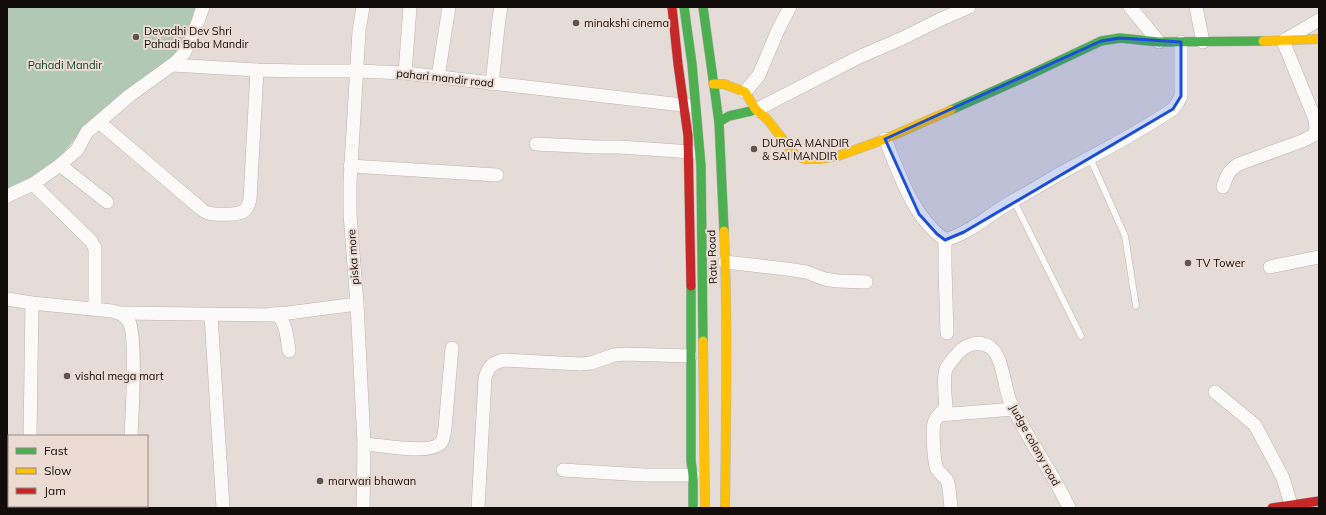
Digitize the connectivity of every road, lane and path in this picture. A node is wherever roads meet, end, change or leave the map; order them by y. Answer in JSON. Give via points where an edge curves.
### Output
{"nodes":[{"id":1,"x":203,"y":7,"type":"edge"},
{"id":2,"x":363,"y":7,"type":"edge"},
{"id":3,"x":410,"y":7,"type":"edge"},
{"id":4,"x":449,"y":7,"type":"edge"},
{"id":5,"x":501,"y":7,"type":"edge"},
{"id":6,"x":672,"y":7,"type":"edge"},
{"id":7,"x":684,"y":7,"type":"edge"},
{"id":8,"x":694,"y":7,"type":"edge"},
{"id":9,"x":703,"y":7,"type":"edge"},
{"id":10,"x":790,"y":7,"type":"edge"},
{"id":11,"x":969,"y":7,"type":"edge"},
{"id":12,"x":1196,"y":7,"type":"edge"},
{"id":13,"x":1132,"y":8,"type":"edge"},
{"id":14,"x":1319,"y":20,"type":"edge"},
{"id":15,"x":1319,"y":39,"type":"edge"},
{"id":16,"x":1283,"y":41,"type":"junction"},
{"id":17,"x":1159,"y":42,"type":"junction"},
{"id":18,"x":1181,"y":42,"type":"junction"},
{"id":19,"x":1203,"y":42,"type":"junction"},
{"id":20,"x":173,"y":65,"type":"junction"},
{"id":21,"x":257,"y":70,"type":"junction"},
{"id":22,"x":357,"y":71,"type":"junction"},
{"id":23,"x":405,"y":73,"type":"junction"},
{"id":24,"x":438,"y":77,"type":"junction"},
{"id":25,"x":492,"y":84,"type":"junction"},
{"id":26,"x":709,"y":85,"type":"junction"},
{"id":27,"x":745,"y":92,"type":"junction"},
{"id":28,"x":716,"y":105,"type":"junction"},
{"id":29,"x":685,"y":106,"type":"junction"},
{"id":30,"x":756,"y":110,"type":"junction"},
{"id":31,"x":99,"y":122,"type":"junction"},
{"id":32,"x":719,"y":122,"type":"junction"},
{"id":33,"x":885,"y":139,"type":"junction"},
{"id":34,"x":536,"y":144,"type":"dead end"},
{"id":35,"x":719,"y":150,"type":"junction"},
{"id":36,"x":688,"y":152,"type":"junction"},
{"id":37,"x":1090,"y":158,"type":"junction"},
{"id":38,"x":60,"y":165,"type":"junction"},
{"id":39,"x":350,"y":166,"type":"junction"},
{"id":40,"x":497,"y":175,"type":"dead end"},
{"id":41,"x":33,"y":184,"type":"junction"},
{"id":42,"x":1223,"y":187,"type":"dead end"},
{"id":43,"x":7,"y":196,"type":"edge"},
{"id":44,"x":1014,"y":201,"type":"junction"},
{"id":45,"x":107,"y":202,"type":"dead end"},
{"id":46,"x":946,"y":240,"type":"junction"},
{"id":47,"x":1319,"y":257,"type":"edge"},
{"id":48,"x":725,"y":262,"type":"junction"},
{"id":49,"x":1270,"y":267,"type":"dead end"},
{"id":50,"x":866,"y":282,"type":"dead end"},
{"id":51,"x":7,"y":299,"type":"edge"},
{"id":52,"x":32,"y":303,"type":"junction"},
{"id":53,"x":357,"y":304,"type":"junction"},
{"id":54,"x":1136,"y":306,"type":"dead end"},
{"id":55,"x":95,"y":309,"type":"junction"},
{"id":56,"x":120,"y":313,"type":"junction"},
{"id":57,"x":270,"y":314,"type":"junction"},
{"id":58,"x":211,"y":315,"type":"junction"},
{"id":59,"x":947,"y":333,"type":"dead end"},
{"id":60,"x":1081,"y":336,"type":"dead end"},
{"id":61,"x":452,"y":348,"type":"dead end"},
{"id":62,"x":289,"y":351,"type":"dead end"},
{"id":63,"x":690,"y":356,"type":"junction"},
{"id":64,"x":1215,"y":392,"type":"dead end"},
{"id":65,"x":1014,"y":409,"type":"junction"},
{"id":66,"x":939,"y":415,"type":"junction"},
{"id":67,"x":30,"y":435,"type":"edge"},
{"id":68,"x":131,"y":435,"type":"edge"},
{"id":69,"x":364,"y":444,"type":"junction"},
{"id":70,"x":563,"y":470,"type":"dead end"},
{"id":71,"x":693,"y":475,"type":"junction"},
{"id":72,"x":1319,"y":501,"type":"edge"},
{"id":73,"x":1291,"y":505,"type":"junction"},
{"id":74,"x":223,"y":508,"type":"edge"},
{"id":75,"x":363,"y":508,"type":"edge"},
{"id":76,"x":478,"y":508,"type":"edge"},
{"id":77,"x":693,"y":508,"type":"edge"},
{"id":78,"x":705,"y":508,"type":"edge"},
{"id":79,"x":725,"y":508,"type":"edge"},
{"id":80,"x":951,"y":508,"type":"edge"},
{"id":81,"x":1069,"y":508,"type":"edge"},
{"id":82,"x":1272,"y":508,"type":"edge"}],
"edges":[{"from":1,"to":20,"type":"street","via":[[193,36],[184,53]]},
{"from":2,"to":22,"type":"street","name":"piska more"},
{"from":3,"to":23,"type":"street"},
{"from":4,"to":24,"type":"street"},
{"from":5,"to":25,"type":"street"},
{"from":6,"to":29,"type":"main road","name":"Ratu Road"},
{"from":7,"to":78,"type":"main road","bridge":true,"via":[[701,166]]},
{"from":8,"to":26,"type":"main road"},
{"from":9,"to":26,"type":"main road","name":"Ratu Road"},
{"from":10,"to":27,"type":"street","via":[[759,75]]},
{"from":11,"to":30,"type":"street","via":[[860,57]]},
{"from":12,"to":19,"type":"street"},
{"from":13,"to":17,"type":"street"},
{"from":14,"to":16,"type":"street"},
{"from":15,"to":16,"type":"main road"},
{"from":16,"to":19,"type":"main road"},
{"from":16,"to":42,"type":"street","via":[[1315,119],[1314,135],[1239,164],[1227,175]]},
{"from":17,"to":18,"type":"main road"},
{"from":17,"to":33,"type":"main road","via":[[1120,38],[1101,41]]},
{"from":18,"to":19,"type":"main road"},
{"from":18,"to":37,"type":"street","via":[[1181,96],[1173,109]]},
{"from":20,"to":21,"type":"street","name":"pahari mandir road"},
{"from":20,"to":31,"type":"street","via":[[129,96]]},
{"from":21,"to":22,"type":"street","name":"pahari mandir road"},
{"from":21,"to":31,"type":"street","via":[[250,199],[244,211],[214,214],[206,212]]},
{"from":22,"to":23,"type":"street","name":"pahari mandir road"},
{"from":22,"to":39,"type":"street","name":"piska more"},
{"from":23,"to":24,"type":"street","name":"pahari mandir road"},
{"from":24,"to":25,"type":"street","name":"pahari mandir road"},
{"from":25,"to":29,"type":"street","name":"pahari mandir road"},
{"from":26,"to":27,"type":"main road","via":[[724,84]]},
{"from":26,"to":28,"type":"main road","name":"Ratu Road"},
{"from":27,"to":30,"type":"main road"},
{"from":28,"to":29,"type":"street","name":"pahari mandir road"},
{"from":28,"to":32,"type":"main road","name":"Ratu Road"},
{"from":29,"to":36,"type":"main road","name":"Ratu Road"},
{"from":30,"to":32,"type":"main road","via":[[729,116]]},
{"from":30,"to":33,"type":"main road","via":[[767,119],[795,154],[804,159],[838,156]]},
{"from":31,"to":38,"type":"street","via":[[87,132],[76,150]]},
{"from":32,"to":35,"type":"main road","name":"Ratu Road"},
{"from":33,"to":46,"type":"street","via":[[906,189],[920,214],[931,228]]},
{"from":34,"to":36,"type":"street"},
{"from":35,"to":36,"type":"street"},
{"from":35,"to":48,"type":"main road","name":"Ratu Road"},
{"from":36,"to":63,"type":"main road","name":"Ratu Road","via":[[692,272]]},
{"from":37,"to":44,"type":"street"},
{"from":37,"to":54,"type":"lane","via":[[1125,236]]},
{"from":38,"to":41,"type":"street"},
{"from":38,"to":45,"type":"street"},
{"from":39,"to":40,"type":"street"},
{"from":39,"to":53,"type":"street","name":"piska more","via":[[350,214]]},
{"from":41,"to":43,"type":"street"},
{"from":41,"to":55,"type":"street","via":[[95,248]]},
{"from":44,"to":46,"type":"street","via":[[964,232]]},
{"from":44,"to":60,"type":"lane"},
{"from":46,"to":59,"type":"street"},
{"from":47,"to":49,"type":"street"},
{"from":48,"to":50,"type":"street","via":[[806,272],[825,279]]},
{"from":48,"to":79,"type":"main road","name":"Ratu Road"},
{"from":51,"to":52,"type":"street"},
{"from":52,"to":55,"type":"street"},
{"from":52,"to":67,"type":"street"},
{"from":53,"to":57,"type":"street"},
{"from":53,"to":69,"type":"street","name":"piska more"},
{"from":55,"to":56,"type":"street"},
{"from":56,"to":58,"type":"street"},
{"from":56,"to":68,"type":"street","via":[[132,330]]},
{"from":57,"to":58,"type":"street"},
{"from":57,"to":62,"type":"street","via":[[281,319]]},
{"from":58,"to":74,"type":"street"},
{"from":61,"to":69,"type":"street","via":[[443,440],[438,445],[426,449]]},
{"from":63,"to":71,"type":"main road","name":"Ratu Road"},
{"from":63,"to":76,"type":"street","via":[[625,354],[580,364],[503,360],[495,362],[488,368],[485,378]]},
{"from":64,"to":73,"type":"street","via":[[1255,425],[1283,478]]},
{"from":65,"to":66,"type":"street"},
{"from":65,"to":66,"type":"street","name":"Judge colony road","via":[[995,353],[983,344],[973,344],[962,350],[945,371],[946,406]]},
{"from":65,"to":81,"type":"street","name":"Judge colony road"},
{"from":66,"to":80,"type":"street","name":"Judge colony road","via":[[934,423],[933,432],[935,463],[949,484]]},
{"from":69,"to":75,"type":"street","name":"piska more"},
{"from":70,"to":71,"type":"street"},
{"from":71,"to":77,"type":"main road","name":"Ratu Road"},
{"from":72,"to":73,"type":"main road"},
{"from":73,"to":82,"type":"main road"}]}
